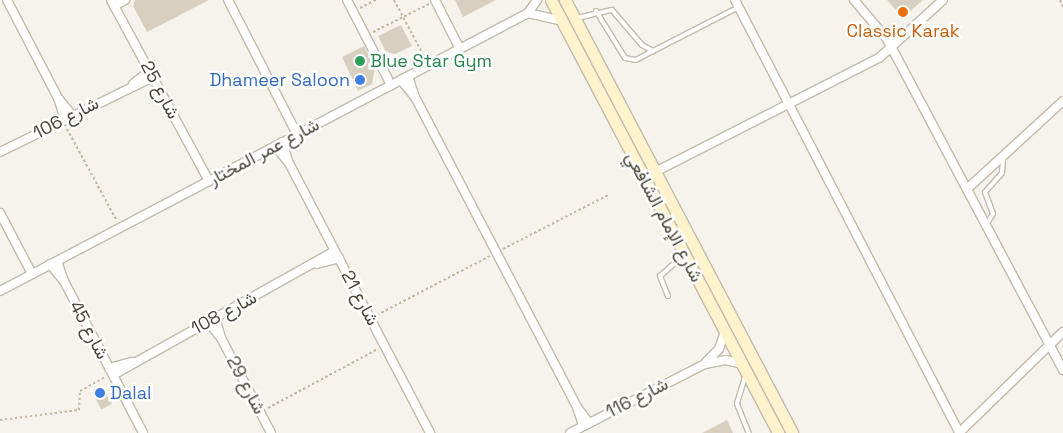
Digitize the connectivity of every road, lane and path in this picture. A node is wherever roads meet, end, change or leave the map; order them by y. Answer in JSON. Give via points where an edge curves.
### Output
{"nodes":[{"id":1,"x":7,"y":0,"type":"edge"},
{"id":2,"x":125,"y":0,"type":"edge"},
{"id":3,"x":228,"y":0,"type":"edge"},
{"id":4,"x":346,"y":0,"type":"edge"},
{"id":5,"x":376,"y":0,"type":"edge"},
{"id":6,"x":394,"y":0,"type":"edge"},
{"id":7,"x":435,"y":0,"type":"edge"},
{"id":8,"x":538,"y":0,"type":"edge"},
{"id":9,"x":551,"y":0,"type":"edge"},
{"id":10,"x":565,"y":0,"type":"edge"},
{"id":11,"x":854,"y":0,"type":"edge"},
{"id":12,"x":943,"y":0,"type":"edge"},
{"id":13,"x":1060,"y":0,"type":"edge"},
{"id":14,"x":113,"y":3,"type":"edge"},
{"id":15,"x":737,"y":4,"type":"edge"},
{"id":16,"x":1063,"y":6,"type":"edge"},
{"id":17,"x":596,"y":11,"type":"junction"},
{"id":18,"x":353,"y":12,"type":"junction"},
{"id":19,"x":528,"y":13,"type":"junction"},
{"id":20,"x":403,"y":17,"type":"junction"},
{"id":21,"x":575,"y":19,"type":"junction"},
{"id":22,"x":562,"y":21,"type":"junction"},
{"id":23,"x":366,"y":36,"type":"junction"},
{"id":24,"x":460,"y":49,"type":"junction"},
{"id":25,"x":892,"y":49,"type":"junction"},
{"id":26,"x":653,"y":51,"type":"junction"},
{"id":27,"x":429,"y":65,"type":"junction"},
{"id":28,"x":151,"y":73,"type":"junction"},
{"id":29,"x":404,"y":78,"type":"junction"},
{"id":30,"x":391,"y":85,"type":"junction"},
{"id":31,"x":1063,"y":101,"type":"edge"},
{"id":32,"x":789,"y":104,"type":"junction"},
{"id":33,"x":66,"y":118,"type":"junction"},
{"id":34,"x":297,"y":134,"type":"junction"},
{"id":35,"x":279,"y":144,"type":"junction"},
{"id":36,"x":0,"y":152,"type":"edge"},
{"id":37,"x":1003,"y":158,"type":"junction"},
{"id":38,"x":655,"y":172,"type":"junction"},
{"id":39,"x":208,"y":181,"type":"junction"},
{"id":40,"x":967,"y":189,"type":"junction"},
{"id":41,"x":0,"y":213,"type":"edge"},
{"id":42,"x":986,"y":225,"type":"junction"},
{"id":43,"x":121,"y":227,"type":"junction"},
{"id":44,"x":337,"y":254,"type":"junction"},
{"id":45,"x":684,"y":254,"type":"junction"},
{"id":46,"x":53,"y":263,"type":"junction"},
{"id":47,"x":32,"y":274,"type":"junction"},
{"id":48,"x":0,"y":291,"type":"edge"},
{"id":49,"x":668,"y":296,"type":"dead end"},
{"id":50,"x":211,"y":320,"type":"junction"},
{"id":51,"x":725,"y":332,"type":"junction"},
{"id":52,"x":1063,"y":332,"type":"edge"},
{"id":53,"x":1049,"y":345,"type":"junction"},
{"id":54,"x":385,"y":346,"type":"junction"},
{"id":55,"x":705,"y":364,"type":"junction"},
{"id":56,"x":744,"y":368,"type":"junction"},
{"id":57,"x":1063,"y":370,"type":"edge"},
{"id":58,"x":111,"y":372,"type":"junction"},
{"id":59,"x":260,"y":412,"type":"junction"},
{"id":60,"x":0,"y":420,"type":"edge"},
{"id":61,"x":586,"y":424,"type":"junction"},
{"id":62,"x":143,"y":433,"type":"edge"},
{"id":63,"x":271,"y":433,"type":"edge"},
{"id":64,"x":430,"y":433,"type":"edge"},
{"id":65,"x":570,"y":433,"type":"edge"},
{"id":66,"x":590,"y":433,"type":"edge"},
{"id":67,"x":748,"y":433,"type":"edge"},
{"id":68,"x":778,"y":433,"type":"edge"},
{"id":69,"x":792,"y":433,"type":"edge"},
{"id":70,"x":959,"y":433,"type":"edge"}],
"edges":[{"from":1,"to":33,"type":"street"},
{"from":2,"to":14,"type":"street"},
{"from":3,"to":34,"type":"street"},
{"from":4,"to":18,"type":"street"},
{"from":5,"to":18,"type":"path"},
{"from":6,"to":20,"type":"path"},
{"from":7,"to":20,"type":"path"},
{"from":7,"to":24,"type":"street"},
{"from":8,"to":19,"type":"street","name":"شارع عمر المختار"},
{"from":9,"to":22,"type":"street","name":"شارع الإمام الشافعي"},
{"from":10,"to":21,"type":"street","name":"شارع الإمام الشافعي"},
{"from":11,"to":25,"type":"street"},
{"from":12,"to":25,"type":"street"},
{"from":13,"to":16,"type":"path"},
{"from":14,"to":28,"type":"street","name":"شارع 25"},
{"from":15,"to":26,"type":"lane"},
{"from":15,"to":32,"type":"street"},
{"from":17,"to":21,"type":"lane"},
{"from":17,"to":26,"type":"lane","via":[[609,9],[619,14],[642,45]]},
{"from":17,"to":26,"type":"lane","via":[[625,58],[636,60]]},
{"from":18,"to":23,"type":"street"},
{"from":19,"to":22,"type":"street"},
{"from":19,"to":24,"type":"street","name":"شارع عمر المختار"},
{"from":20,"to":23,"type":"path"},
{"from":20,"to":27,"type":"path"},
{"from":21,"to":38,"type":"street","name":"شارع الإمام الشافعي"},
{"from":22,"to":45,"type":"street","name":"شارع الإمام الشافعي"},
{"from":23,"to":30,"type":"street"},
{"from":24,"to":27,"type":"street","name":"شارع عمر المختار"},
{"from":25,"to":32,"type":"street"},
{"from":25,"to":40,"type":"street"},
{"from":27,"to":29,"type":"street","name":"شارع عمر المختار"},
{"from":28,"to":33,"type":"street","name":"شارع 106"},
{"from":28,"to":39,"type":"street","name":"شارع 25"},
{"from":29,"to":30,"type":"street","name":"شارع عمر المختار"},
{"from":29,"to":61,"type":"street"},
{"from":30,"to":34,"type":"street","name":"شارع عمر المختار"},
{"from":31,"to":37,"type":"street"},
{"from":32,"to":38,"type":"street"},
{"from":32,"to":70,"type":"street"},
{"from":33,"to":36,"type":"street","name":"شارع 106"},
{"from":33,"to":43,"type":"path"},
{"from":34,"to":35,"type":"street","name":"شارع عمر المختار"},
{"from":35,"to":39,"type":"street","name":"شارع عمر المختار"},
{"from":35,"to":44,"type":"street","name":"شارع 21"},
{"from":37,"to":40,"type":"street"},
{"from":37,"to":42,"type":"lane","via":[[1003,170],[985,192],[992,214]]},
{"from":38,"to":69,"type":"street","name":"شارع الإمام الشافعي"},
{"from":39,"to":43,"type":"street","name":"شارع عمر المختار"},
{"from":40,"to":42,"type":"street"},
{"from":41,"to":47,"type":"street"},
{"from":42,"to":53,"type":"street"},
{"from":43,"to":46,"type":"street","name":"شارع عمر المختار"},
{"from":44,"to":50,"type":"street","name":"شارع 108"},
{"from":44,"to":54,"type":"street","name":"شارع 21"},
{"from":45,"to":49,"type":"lane","via":[[660,276]]},
{"from":45,"to":51,"type":"street","name":"شارع الإمام الشافعي"},
{"from":46,"to":47,"type":"street","name":"شارع عمر المختار"},
{"from":46,"to":58,"type":"street","name":"شارع 45"},
{"from":47,"to":48,"type":"street","name":"شارع عمر المختار"},
{"from":50,"to":58,"type":"street","name":"شارع 108"},
{"from":50,"to":59,"type":"street","name":"شارع 29"},
{"from":51,"to":55,"type":"street","name":"شارع 116","via":[[718,349]]},
{"from":51,"to":56,"type":"street","name":"شارع الإمام الشافعي"},
{"from":52,"to":53,"type":"street"},
{"from":53,"to":57,"type":"street"},
{"from":53,"to":70,"type":"street"},
{"from":54,"to":59,"type":"path"},
{"from":54,"to":64,"type":"street","name":"شارع 21"},
{"from":55,"to":56,"type":"street","name":"شارع 116","via":[[726,360]]},
{"from":55,"to":61,"type":"street","name":"شارع 116"},
{"from":56,"to":67,"type":"lane","via":[[737,404]]},
{"from":56,"to":68,"type":"street","name":"شارع الإمام الشافعي"},
{"from":58,"to":60,"type":"path","via":[[80,390],[79,410]]},
{"from":58,"to":62,"type":"street","name":"شارع 45"},
{"from":59,"to":63,"type":"street","name":"شارع 29"},
{"from":61,"to":65,"type":"street","name":"شارع 116"},
{"from":61,"to":66,"type":"street"}]}
